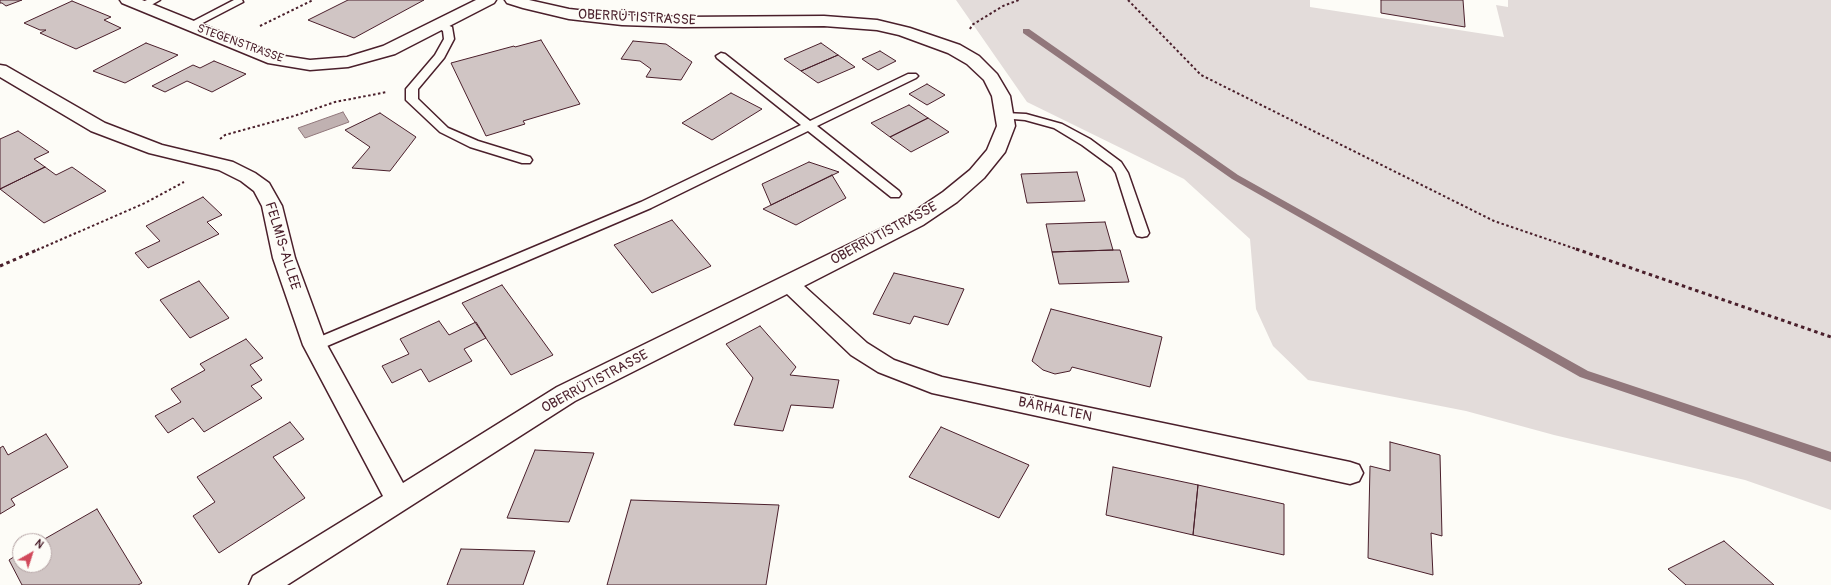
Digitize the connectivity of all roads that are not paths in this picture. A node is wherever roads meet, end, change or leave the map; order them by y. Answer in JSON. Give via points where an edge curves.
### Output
{"nodes":[{"id":1,"x":488,"y":0,"type":"edge"},
{"id":2,"x":513,"y":0,"type":"edge"},
{"id":3,"x":584,"y":0,"type":"edge"},
{"id":4,"x":142,"y":2,"type":"edge"},
{"id":5,"x":238,"y":2,"type":"dead end"},
{"id":6,"x":570,"y":14,"type":"junction"},
{"id":7,"x":438,"y":24,"type":"junction"},
{"id":8,"x":189,"y":26,"type":"junction"},
{"id":9,"x":721,"y":56,"type":"dead end"},
{"id":10,"x":0,"y":70,"type":"edge"},
{"id":11,"x":912,"y":76,"type":"dead end"},
{"id":12,"x":1005,"y":116,"type":"junction"},
{"id":13,"x":809,"y":126,"type":"junction"},
{"id":14,"x":526,"y":160,"type":"dead end"},
{"id":15,"x":895,"y":194,"type":"dead end"},
{"id":16,"x":1142,"y":233,"type":"dead end"},
{"id":17,"x":790,"y":284,"type":"junction"},
{"id":18,"x":315,"y":345,"type":"junction"},
{"id":19,"x":1350,"y":473,"type":"dead end"},
{"id":20,"x":398,"y":499,"type":"junction"},
{"id":21,"x":263,"y":585,"type":"edge"}],
"edges":[{"from":1,"to":7,"type":"street","name":"STEGENSTRASSE"},
{"from":2,"to":6,"type":"street","name":"OBERRÜTISTRASSE"},
{"from":3,"to":6,"type":"street"},
{"from":4,"to":8,"type":"street","name":"STEGENSTRASSE"},
{"from":5,"to":8,"type":"lane"},
{"from":6,"to":12,"type":"street","name":"OBERRÜTISTRASSE","via":[[622,20],[683,22],[824,21],[904,31],[954,49],[974,60],[991,78],[1001,96]]},
{"from":7,"to":8,"type":"street","name":"STEGENSTRASSE","via":[[389,50],[332,65],[310,65],[274,59]]},
{"from":7,"to":14,"type":"lane","via":[[448,29],[449,39],[440,56],[412,89],[412,100],[444,130],[474,144]]},
{"from":9,"to":13,"type":"lane"},
{"from":10,"to":18,"type":"street","name":"FELMIS-ALLEE","via":[[98,127],[156,148],[226,166],[262,187],[272,206],[284,258]]},
{"from":11,"to":13,"type":"lane"},
{"from":12,"to":16,"type":"lane","via":[[1026,117],[1058,126],[1086,142],[1117,165]]},
{"from":12,"to":17,"type":"street","name":"OBERRÜTISTRASSE","via":[[1006,126],[996,152],[977,174],[950,198],[916,220]]},
{"from":13,"to":15,"type":"lane"},
{"from":13,"to":18,"type":"lane","via":[[646,204]]},
{"from":17,"to":19,"type":"street","name":"BÄRHALTEN","via":[[859,349],[886,366],[940,386]]},
{"from":17,"to":20,"type":"street","name":"OBERRÜTISTRASSE","via":[[566,394]]},
{"from":18,"to":20,"type":"street","name":"FELMIS-ALLEE"},
{"from":20,"to":21,"type":"street","name":"OBERRÜTISTRASSE"}]}
